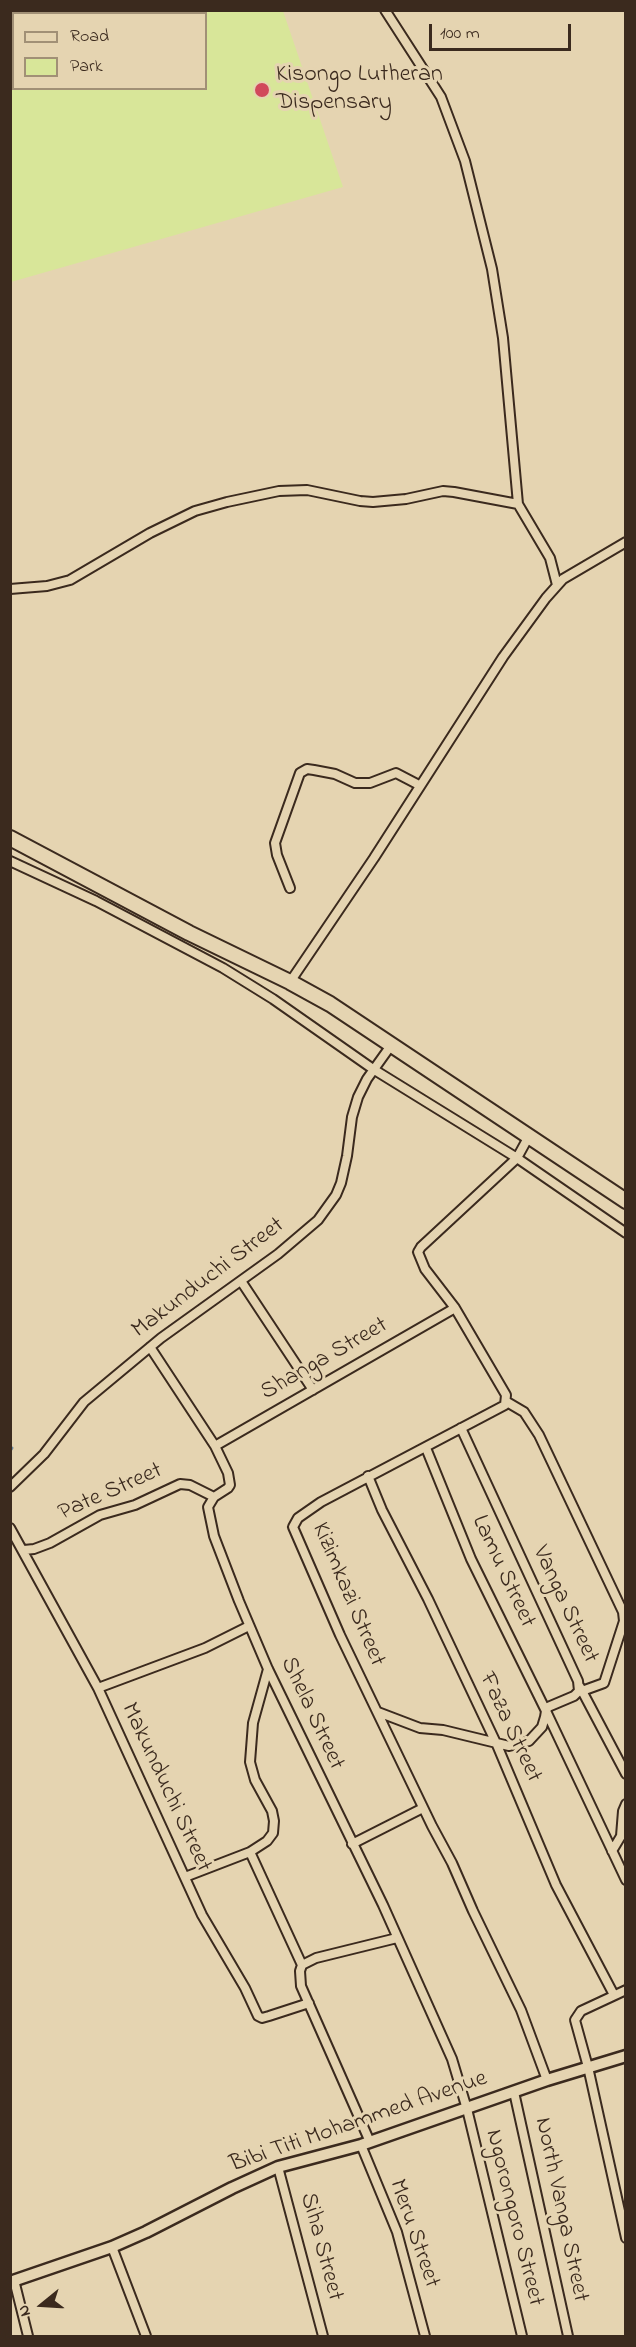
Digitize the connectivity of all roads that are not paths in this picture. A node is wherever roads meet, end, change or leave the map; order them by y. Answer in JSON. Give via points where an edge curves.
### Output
{"nodes":[{"id":1,"x":385,"y":10,"type":"edge"},
{"id":2,"x":518,"y":504,"type":"junction"},
{"id":3,"x":626,"y":542,"type":"edge"},
{"id":4,"x":557,"y":585,"type":"junction"},
{"id":5,"x":10,"y":589,"type":"edge"},
{"id":6,"x":419,"y":785,"type":"junction"},
{"id":7,"x":10,"y":838,"type":"edge"},
{"id":8,"x":10,"y":861,"type":"edge"},
{"id":9,"x":290,"y":888,"type":"dead end"},
{"id":10,"x":290,"y":982,"type":"junction"},
{"id":11,"x":392,"y":1044,"type":"junction"},
{"id":12,"x":374,"y":1069,"type":"junction"},
{"id":13,"x":529,"y":1136,"type":"junction"},
{"id":14,"x":517,"y":1158,"type":"junction"},
{"id":15,"x":626,"y":1201,"type":"edge"},
{"id":16,"x":626,"y":1233,"type":"edge"},
{"id":17,"x":241,"y":1281,"type":"junction"},
{"id":18,"x":455,"y":1308,"type":"junction"},
{"id":19,"x":150,"y":1347,"type":"junction"},
{"id":20,"x":313,"y":1390,"type":"junction"},
{"id":21,"x":507,"y":1402,"type":"junction"},
{"id":22,"x":461,"y":1428,"type":"junction"},
{"id":23,"x":215,"y":1446,"type":"junction"},
{"id":24,"x":426,"y":1448,"type":"junction"},
{"id":25,"x":369,"y":1476,"type":"junction"},
{"id":26,"x":10,"y":1487,"type":"edge"},
{"id":27,"x":214,"y":1497,"type":"junction"},
{"id":28,"x":10,"y":1528,"type":"edge"},
{"id":29,"x":24,"y":1550,"type":"junction"},
{"id":30,"x":249,"y":1626,"type":"junction"},
{"id":31,"x":268,"y":1669,"type":"junction"},
{"id":32,"x":98,"y":1688,"type":"junction"},
{"id":33,"x":581,"y":1688,"type":"junction"},
{"id":34,"x":546,"y":1711,"type":"junction"},
{"id":35,"x":378,"y":1712,"type":"junction"},
{"id":36,"x":497,"y":1745,"type":"junction"},
{"id":37,"x":626,"y":1774,"type":"edge"},
{"id":38,"x":626,"y":1804,"type":"edge"},
{"id":39,"x":423,"y":1808,"type":"junction"},
{"id":40,"x":352,"y":1844,"type":"junction"},
{"id":41,"x":612,"y":1851,"type":"junction"},
{"id":42,"x":250,"y":1852,"type":"junction"},
{"id":43,"x":185,"y":1877,"type":"junction"},
{"id":44,"x":626,"y":1880,"type":"edge"},
{"id":45,"x":397,"y":1938,"type":"junction"},
{"id":46,"x":302,"y":1965,"type":"junction"},
{"id":47,"x":626,"y":1990,"type":"edge"},
{"id":48,"x":614,"y":1995,"type":"junction"},
{"id":49,"x":309,"y":2003,"type":"junction"},
{"id":50,"x":626,"y":2056,"type":"edge"},
{"id":51,"x":588,"y":2067,"type":"junction"},
{"id":52,"x":547,"y":2080,"type":"junction"},
{"id":53,"x":514,"y":2092,"type":"junction"},
{"id":54,"x":467,"y":2109,"type":"junction"},
{"id":55,"x":366,"y":2144,"type":"junction"},
{"id":56,"x":278,"y":2168,"type":"junction"},
{"id":57,"x":622,"y":2205,"type":"edge"},
{"id":58,"x":626,"y":2238,"type":"edge"},
{"id":59,"x":112,"y":2247,"type":"junction"},
{"id":60,"x":12,"y":2281,"type":"edge"},
{"id":61,"x":28,"y":2337,"type":"edge"},
{"id":62,"x":146,"y":2337,"type":"edge"},
{"id":63,"x":323,"y":2337,"type":"edge"},
{"id":64,"x":425,"y":2337,"type":"edge"},
{"id":65,"x":522,"y":2337,"type":"edge"},
{"id":66,"x":568,"y":2337,"type":"edge"}],
"edges":[{"from":1,"to":2,"type":"street","via":[[448,110],[465,161],[494,280],[503,338]]},
{"from":2,"to":4,"type":"street","via":[[550,558]]},
{"from":2,"to":5,"type":"street","via":[[443,491],[373,502],[307,490],[279,491],[195,511],[70,580]]},
{"from":3,"to":4,"type":"street"},
{"from":4,"to":6,"type":"street","via":[[503,657]]},
{"from":6,"to":9,"type":"street","via":[[396,773],[370,783],[356,783],[314,770],[300,773],[275,843]]},
{"from":6,"to":10,"type":"street"},
{"from":7,"to":10,"type":"highway"},
{"from":8,"to":12,"type":"street","via":[[224,968]]},
{"from":10,"to":11,"type":"highway"},
{"from":11,"to":12,"type":"street","name":"Makunduchi Street"},
{"from":11,"to":13,"type":"highway"},
{"from":12,"to":14,"type":"street"},
{"from":12,"to":17,"type":"street","name":"Makunduchi Street","via":[[358,1097],[336,1195],[318,1220]]},
{"from":13,"to":14,"type":"street"},
{"from":13,"to":15,"type":"highway"},
{"from":14,"to":16,"type":"street"},
{"from":14,"to":18,"type":"street","via":[[419,1250],[425,1269]]},
{"from":17,"to":19,"type":"street","name":"Makunduchi Street"},
{"from":17,"to":20,"type":"street"},
{"from":18,"to":20,"type":"street","name":"Shanga Street"},
{"from":18,"to":21,"type":"street"},
{"from":19,"to":23,"type":"street","name":"Shela Street"},
{"from":19,"to":26,"type":"street","name":"Makunduchi Street","via":[[84,1401],[60,1436]]},
{"from":20,"to":23,"type":"street","name":"Shanga Street"},
{"from":21,"to":22,"type":"street","name":"Kizimkazi Street"},
{"from":21,"to":33,"type":"street","via":[[524,1412],[538,1435],[623,1612],[624,1621],[604,1683]]},
{"from":22,"to":24,"type":"street","name":"Kizimkazi Street"},
{"from":22,"to":33,"type":"street","name":"Vanga Street"},
{"from":23,"to":27,"type":"street","name":"Shela Street","via":[[230,1485]]},
{"from":24,"to":25,"type":"street","name":"Kizimkazi Street"},
{"from":24,"to":34,"type":"street","name":"Lamu Street","via":[[471,1559]]},
{"from":25,"to":35,"type":"street","name":"Kizimkazi Street","via":[[321,1502],[298,1518],[293,1527]]},
{"from":25,"to":36,"type":"street","name":"Faza Street"},
{"from":27,"to":29,"type":"street","name":"Pate Street","via":[[180,1484],[135,1505],[100,1515],[50,1543]]},
{"from":27,"to":30,"type":"street","name":"Shela Street","via":[[208,1507],[212,1526]]},
{"from":28,"to":29,"type":"street","name":"Makunduchi Street"},
{"from":29,"to":32,"type":"street","name":"Makunduchi Street"},
{"from":30,"to":31,"type":"street","name":"Shela Street"},
{"from":30,"to":32,"type":"street","via":[[206,1648]]},
{"from":31,"to":40,"type":"street","name":"Shela Street"},
{"from":31,"to":42,"type":"street","via":[[255,1712],[250,1762],[272,1811],[273,1833]]},
{"from":32,"to":43,"type":"street","name":"Makunduchi Street"},
{"from":33,"to":34,"type":"street","name":"Vanga Street"},
{"from":33,"to":37,"type":"street"},
{"from":34,"to":36,"type":"street","via":[[542,1727],[530,1741],[514,1746]]},
{"from":34,"to":41,"type":"street"},
{"from":35,"to":36,"type":"street","via":[[420,1728],[443,1730]]},
{"from":35,"to":39,"type":"street","name":"Kizimkazi Street"},
{"from":36,"to":48,"type":"street","name":"Faza Street","via":[[556,1886]]},
{"from":38,"to":41,"type":"street","via":[[621,1836]]},
{"from":39,"to":40,"type":"street"},
{"from":39,"to":52,"type":"street","name":"Kizimkazi Street","via":[[522,2010]]},
{"from":40,"to":45,"type":"street","name":"Shela Street"},
{"from":41,"to":44,"type":"street"},
{"from":42,"to":43,"type":"street"},
{"from":42,"to":46,"type":"street","name":"Meru Street"},
{"from":43,"to":49,"type":"street","name":"Makunduchi Street","via":[[258,2016]]},
{"from":45,"to":46,"type":"street","via":[[315,1958]]},
{"from":45,"to":54,"type":"street","name":"Shela Street","via":[[452,2059]]},
{"from":46,"to":49,"type":"street","name":"Meru Street","via":[[300,1981]]},
{"from":47,"to":48,"type":"street"},
{"from":48,"to":51,"type":"street","via":[[581,2012],[575,2020]]},
{"from":49,"to":55,"type":"street","name":"Meru Street"},
{"from":50,"to":51,"type":"street","name":"Bibi Titi Mohammed Avenue"},
{"from":51,"to":52,"type":"street","name":"Bibi Titi Mohammed Avenue"},
{"from":51,"to":57,"type":"street"},
{"from":52,"to":53,"type":"street","name":"Bibi Titi Mohammed Avenue"},
{"from":53,"to":54,"type":"street","name":"Bibi Titi Mohammed Avenue"},
{"from":53,"to":66,"type":"street","name":"North Vanga Street"},
{"from":54,"to":55,"type":"street","name":"Bibi Titi Mohammed Avenue"},
{"from":54,"to":65,"type":"street","name":"Ngorongoro Street"},
{"from":55,"to":56,"type":"street","name":"Bibi Titi Mohammed Avenue"},
{"from":55,"to":64,"type":"street","name":"Meru Street","via":[[398,2232]]},
{"from":56,"to":59,"type":"street","name":"Bibi Titi Mohammed Avenue"},
{"from":56,"to":63,"type":"street","name":"Siha Street"},
{"from":57,"to":58,"type":"street"},
{"from":59,"to":60,"type":"street","name":"Bibi Titi Mohammed Avenue"},
{"from":59,"to":62,"type":"street"},
{"from":60,"to":61,"type":"street"}]}
